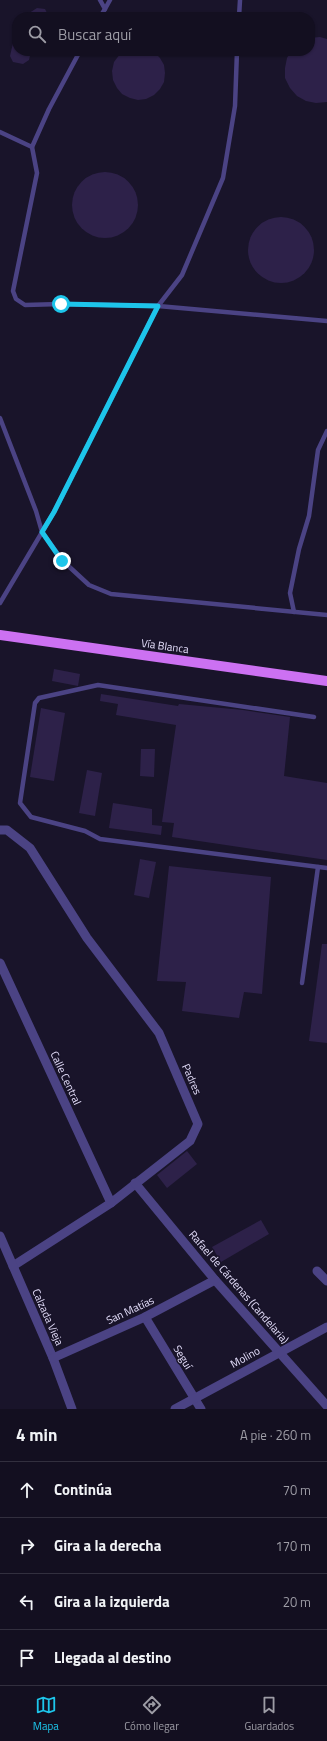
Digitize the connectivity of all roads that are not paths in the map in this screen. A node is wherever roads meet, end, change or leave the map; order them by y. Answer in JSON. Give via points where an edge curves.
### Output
{"nodes":[{"id":1,"x":100,"y":0,"type":"edge"},
{"id":2,"x":110,"y":0,"type":"edge"},
{"id":3,"x":240,"y":0,"type":"edge"},
{"id":4,"x":104,"y":9,"type":"junction"},
{"id":5,"x":102,"y":12,"type":"edge"},
{"id":6,"x":239,"y":12,"type":"edge"},
{"id":7,"x":77,"y":56,"type":"edge"},
{"id":8,"x":237,"y":56,"type":"edge"},
{"id":9,"x":0,"y":132,"type":"edge"},
{"id":10,"x":32,"y":147,"type":"junction"},
{"id":11,"x":158,"y":306,"type":"junction"},
{"id":12,"x":327,"y":321,"type":"edge"},
{"id":13,"x":0,"y":418,"type":"edge"},
{"id":14,"x":327,"y":431,"type":"edge"},
{"id":15,"x":42,"y":532,"type":"junction"},
{"id":16,"x":0,"y":603,"type":"edge"},
{"id":17,"x":294,"y":612,"type":"junction"},
{"id":18,"x":327,"y":615,"type":"edge"},
{"id":19,"x":0,"y":635,"type":"edge"},
{"id":20,"x":327,"y":682,"type":"edge"},
{"id":21,"x":314,"y":717,"type":"dead end"},
{"id":22,"x":0,"y":830,"type":"edge"},
{"id":23,"x":318,"y":867,"type":"junction"},
{"id":24,"x":327,"y":868,"type":"edge"},
{"id":25,"x":0,"y":963,"type":"edge"},
{"id":26,"x":302,"y":982,"type":"dead end"},
{"id":27,"x":135,"y":1183,"type":"junction"},
{"id":28,"x":111,"y":1203,"type":"junction"},
{"id":29,"x":0,"y":1236,"type":"edge"},
{"id":30,"x":13,"y":1266,"type":"junction"},
{"id":31,"x":317,"y":1271,"type":"dead end"},
{"id":32,"x":215,"y":1280,"type":"junction"},
{"id":33,"x":327,"y":1281,"type":"edge"},
{"id":34,"x":145,"y":1317,"type":"junction"},
{"id":35,"x":327,"y":1327,"type":"edge"},
{"id":36,"x":279,"y":1351,"type":"junction"},
{"id":37,"x":53,"y":1358,"type":"junction"},
{"id":38,"x":194,"y":1398,"type":"junction"},
{"id":39,"x":327,"y":1406,"type":"edge"},
{"id":40,"x":72,"y":1409,"type":"edge"},
{"id":41,"x":175,"y":1409,"type":"edge"},
{"id":42,"x":201,"y":1409,"type":"edge"}],
"edges":[{"from":1,"to":4,"type":"lane"},
{"from":2,"to":4,"type":"lane"},
{"from":3,"to":6,"type":"lane"},
{"from":4,"to":5,"type":"lane"},
{"from":7,"to":10,"type":"lane"},
{"from":8,"to":11,"type":"lane","via":[[235,106],[222,178],[182,275]]},
{"from":9,"to":10,"type":"lane"},
{"from":10,"to":11,"type":"lane","via":[[37,173],[13,291],[16,299],[25,305]]},
{"from":11,"to":12,"type":"lane"},
{"from":11,"to":15,"type":"lane"},
{"from":13,"to":15,"type":"lane"},
{"from":14,"to":17,"type":"lane","via":[[318,450],[309,516],[290,593]]},
{"from":15,"to":16,"type":"lane"},
{"from":15,"to":17,"type":"lane","via":[[62,561],[90,585],[111,594]]},
{"from":17,"to":18,"type":"lane"},
{"from":19,"to":20,"type":"main road","name":"Vía Blanca"},
{"from":21,"to":23,"type":"lane","via":[[98,685],[39,698],[35,703],[20,803],[31,817],[85,831],[100,839]]},
{"from":22,"to":27,"type":"street","name":"Padres","via":[[7,830],[30,848],[87,938],[159,1034],[198,1124],[190,1141]]},
{"from":23,"to":24,"type":"lane"},
{"from":23,"to":26,"type":"lane"},
{"from":25,"to":28,"type":"street","name":"Calle Central"},
{"from":27,"to":28,"type":"street","name":"Padres"},
{"from":27,"to":32,"type":"street","name":"Rafael de Cárdenas (Candelaria)"},
{"from":28,"to":30,"type":"street","name":"Padres"},
{"from":29,"to":30,"type":"street","name":"Calzada Vieja"},
{"from":30,"to":37,"type":"street","name":"Calzada Vieja"},
{"from":31,"to":33,"type":"street"},
{"from":32,"to":34,"type":"street","name":"San Matías"},
{"from":32,"to":36,"type":"street","name":"Rafael de Cárdenas (Candelaria)"},
{"from":34,"to":37,"type":"street","name":"San Matías"},
{"from":34,"to":38,"type":"street","name":"Seguí"},
{"from":35,"to":36,"type":"street","name":"Molino"},
{"from":36,"to":38,"type":"street","name":"Molino"},
{"from":36,"to":39,"type":"street","name":"Rafael de Cárdenas (Candelaria)"},
{"from":37,"to":40,"type":"street","name":"Calzada Vieja"},
{"from":38,"to":41,"type":"street","name":"Molino"},
{"from":38,"to":42,"type":"street","name":"Seguí"}]}
